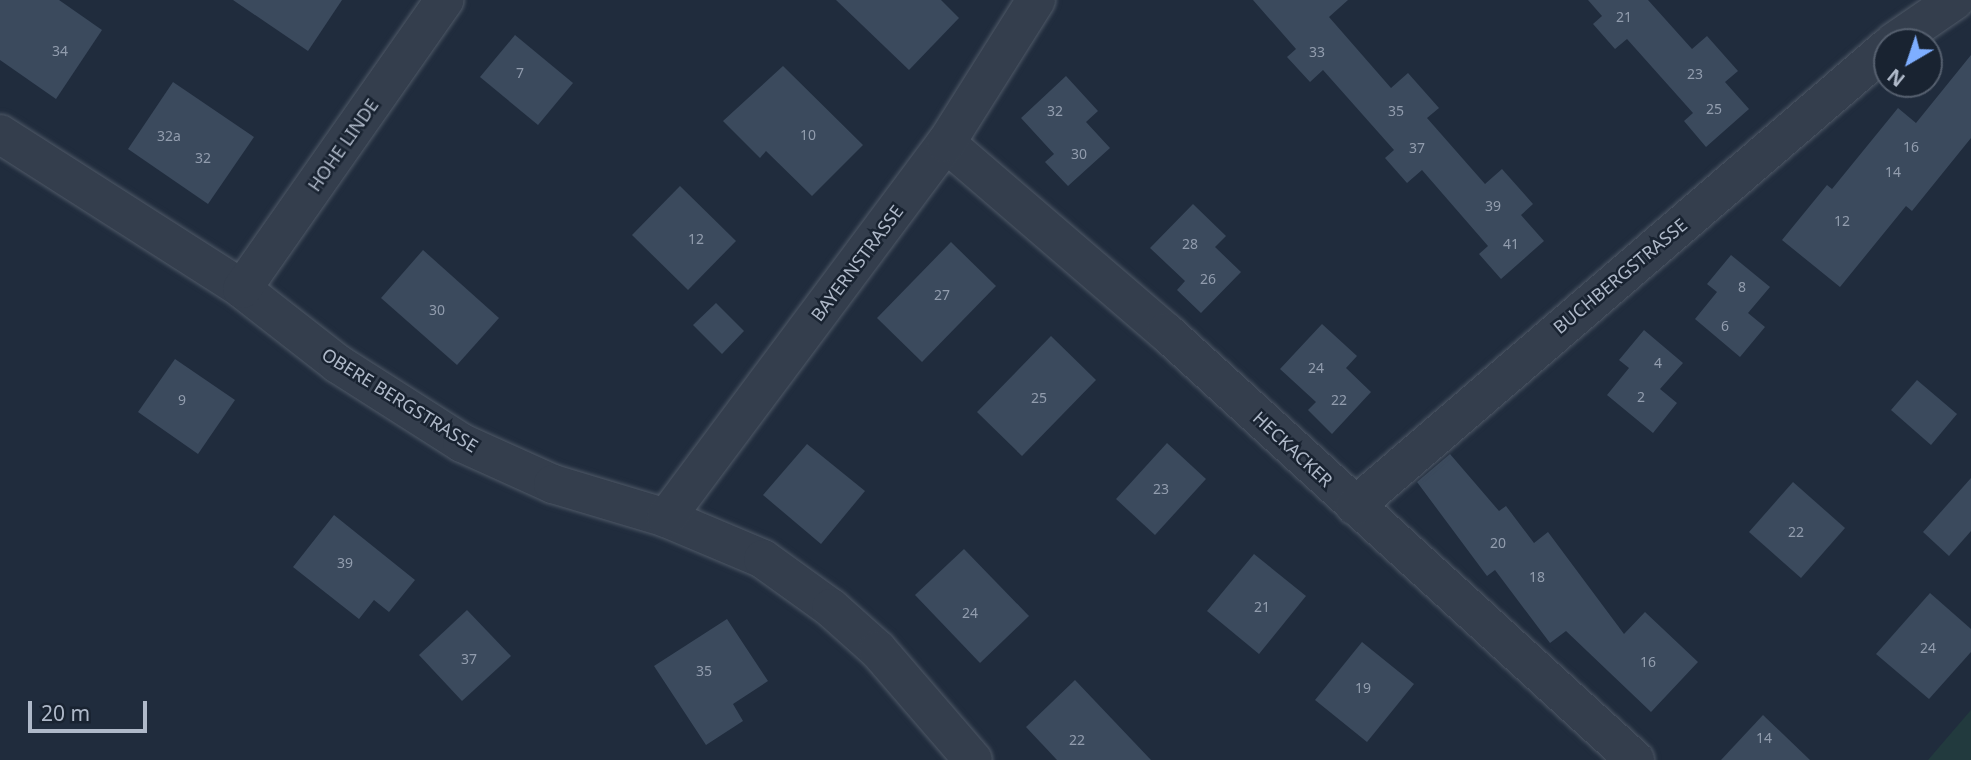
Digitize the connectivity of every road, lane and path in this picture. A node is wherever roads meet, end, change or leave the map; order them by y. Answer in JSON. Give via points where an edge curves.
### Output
{"nodes":[{"id":1,"x":444,"y":0,"type":"edge"},
{"id":2,"x":1036,"y":0,"type":"edge"},
{"id":3,"x":1955,"y":0,"type":"edge"},
{"id":4,"x":1914,"y":28,"type":"edge"},
{"id":5,"x":1873,"y":60,"type":"edge"},
{"id":6,"x":0,"y":134,"type":"edge"},
{"id":7,"x":946,"y":143,"type":"junction"},
{"id":8,"x":242,"y":289,"type":"junction"},
{"id":9,"x":1355,"y":506,"type":"junction"},
{"id":10,"x":666,"y":518,"type":"junction"},
{"id":11,"x":973,"y":760,"type":"edge"},
{"id":12,"x":1635,"y":760,"type":"edge"}],
"edges":[{"from":1,"to":8,"type":"street","name":"HOHE LINDE"},
{"from":2,"to":7,"type":"street","name":"BAYERNSTRASSE"},
{"from":3,"to":4,"type":"street"},
{"from":5,"to":9,"type":"street","name":"BUCHBERGSTRASSE"},
{"from":6,"to":8,"type":"street","name":"OBERE BERGSTRASSE"},
{"from":7,"to":9,"type":"street","name":"HECKACKER","via":[[1166,332]]},
{"from":7,"to":10,"type":"street","name":"BAYERNSTRASSE"},
{"from":8,"to":10,"type":"street","name":"OBERE BERGSTRASSE","via":[[338,364],[462,443],[553,484]]},
{"from":9,"to":12,"type":"street","name":"HECKACKER"},
{"from":10,"to":11,"type":"street","name":"OBERE BERGSTRASSE","via":[[763,559],[831,608],[878,650]]}]}
